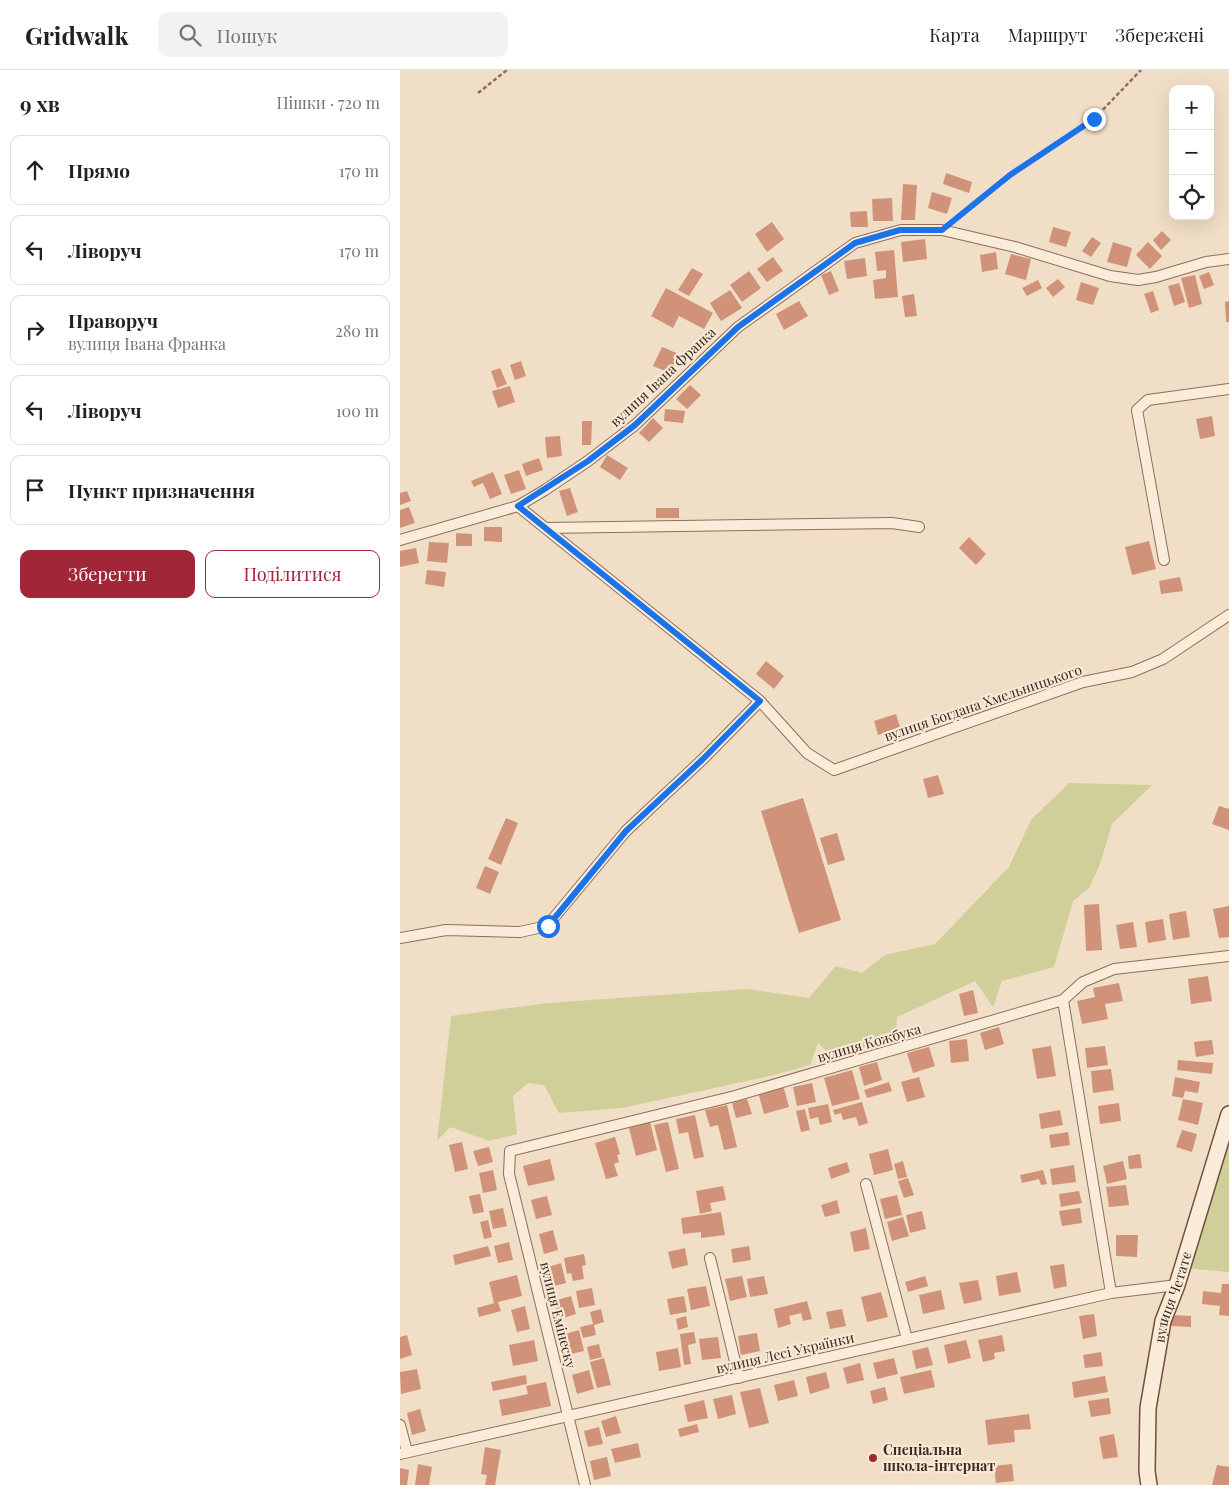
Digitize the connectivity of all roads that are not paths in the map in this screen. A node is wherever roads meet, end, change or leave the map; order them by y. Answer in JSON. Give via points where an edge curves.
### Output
{"nodes":[{"id":1,"x":1229,"y":259,"type":"edge"},
{"id":2,"x":1229,"y":389,"type":"edge"},
{"id":3,"x":518,"y":506,"type":"junction"},
{"id":4,"x":919,"y":527,"type":"dead end"},
{"id":5,"x":545,"y":528,"type":"junction"},
{"id":6,"x":400,"y":540,"type":"edge"},
{"id":7,"x":1164,"y":560,"type":"dead end"},
{"id":8,"x":1229,"y":615,"type":"edge"},
{"id":9,"x":760,"y":701,"type":"junction"},
{"id":10,"x":400,"y":938,"type":"edge"},
{"id":11,"x":1229,"y":956,"type":"edge"},
{"id":12,"x":1063,"y":1000,"type":"junction"},
{"id":13,"x":1229,"y":1114,"type":"edge"},
{"id":14,"x":510,"y":1151,"type":"joint"},
{"id":15,"x":866,"y":1184,"type":"dead end"},
{"id":16,"x":710,"y":1258,"type":"dead end"},
{"id":17,"x":1177,"y":1285,"type":"junction"},
{"id":18,"x":1111,"y":1293,"type":"junction"},
{"id":19,"x":907,"y":1339,"type":"junction"},
{"id":20,"x":739,"y":1378,"type":"junction"},
{"id":21,"x":569,"y":1416,"type":"junction"},
{"id":22,"x":400,"y":1425,"type":"edge"},
{"id":23,"x":404,"y":1453,"type":"edge"},
{"id":24,"x":585,"y":1485,"type":"edge"},
{"id":25,"x":1149,"y":1485,"type":"edge"}],
"edges":[{"from":1,"to":3,"type":"street","name":"вулиця Івана Франка","via":[[1138,280],[1110,276],[1015,247],[942,230],[900,230],[855,243],[738,327],[635,425],[588,461]]},
{"from":2,"to":7,"type":"street","via":[[1148,400],[1137,410]]},
{"from":3,"to":5,"type":"street","name":"вулиця Богдана Хмельницького"},
{"from":3,"to":6,"type":"street","name":"вулиця Івана Франка"},
{"from":4,"to":5,"type":"street","via":[[892,523]]},
{"from":5,"to":9,"type":"street","name":"вулиця Богдана Хмельницького"},
{"from":8,"to":9,"type":"street","name":"вулиця Богдана Хмельницького","via":[[1163,659],[1132,672],[1083,682],[834,770],[807,754]]},
{"from":9,"to":10,"type":"street","via":[[626,831],[548,926],[520,932],[446,930]]},
{"from":11,"to":12,"type":"street","name":"вулиця Кожбука","via":[[1114,968],[1083,982]]},
{"from":12,"to":14,"type":"street","name":"вулиця Кожбука","via":[[735,1096]]},
{"from":12,"to":18,"type":"street"},
{"from":13,"to":17,"type":"street","name":"вулиця Четатє"},
{"from":14,"to":21,"type":"street","name":"вулиця Емінеску","via":[[509,1174]]},
{"from":15,"to":19,"type":"street"},
{"from":16,"to":20,"type":"street"},
{"from":17,"to":18,"type":"street","name":"вулиця Лесі Українки"},
{"from":17,"to":25,"type":"street","name":"вулиця Четатє","via":[[1163,1321],[1148,1408]]},
{"from":18,"to":19,"type":"street","name":"вулиця Лесі Українки"},
{"from":19,"to":20,"type":"street","name":"вулиця Лесі Українки"},
{"from":20,"to":21,"type":"street","name":"вулиця Лесі Українки"},
{"from":21,"to":23,"type":"street","name":"вулиця Лесі Українки"},
{"from":21,"to":24,"type":"street","name":"вулиця Емінеску"},
{"from":22,"to":23,"type":"street"}]}
